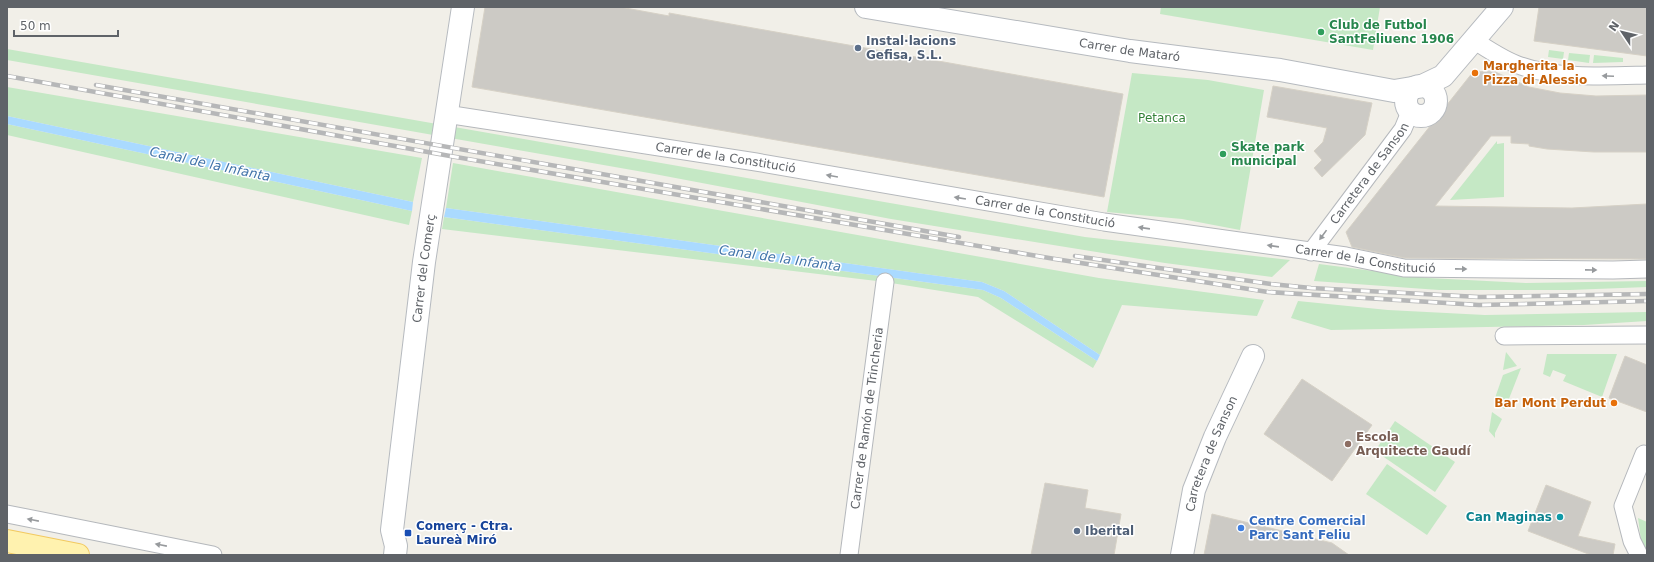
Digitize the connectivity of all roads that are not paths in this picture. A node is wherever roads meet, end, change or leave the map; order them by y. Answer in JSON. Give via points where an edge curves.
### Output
{"nodes":[{"id":1,"x":463,"y":7,"type":"edge"},
{"id":2,"x":866,"y":7,"type":"edge"},
{"id":3,"x":1502,"y":7,"type":"edge"},
{"id":4,"x":1475,"y":41,"type":"junction"},
{"id":5,"x":1647,"y":75,"type":"edge"},
{"id":6,"x":1425,"y":90,"type":"junction"},
{"id":7,"x":1404,"y":103,"type":"junction"},
{"id":8,"x":446,"y":114,"type":"junction"},
{"id":9,"x":1311,"y":252,"type":"junction"},
{"id":10,"x":1647,"y":269,"type":"edge"},
{"id":11,"x":885,"y":282,"type":"dead end"},
{"id":12,"x":1647,"y":335,"type":"edge"},
{"id":13,"x":1504,"y":336,"type":"dead end"},
{"id":14,"x":1253,"y":356,"type":"dead end"},
{"id":15,"x":1647,"y":455,"type":"edge"},
{"id":16,"x":7,"y":514,"type":"edge"},
{"id":17,"x":392,"y":530,"type":"junction"},
{"id":18,"x":7,"y":541,"type":"edge"},
{"id":19,"x":78,"y":555,"type":"edge"},
{"id":20,"x":213,"y":555,"type":"edge"},
{"id":21,"x":381,"y":555,"type":"edge"},
{"id":22,"x":395,"y":555,"type":"edge"},
{"id":23,"x":849,"y":555,"type":"edge"},
{"id":24,"x":1182,"y":555,"type":"edge"},
{"id":25,"x":1639,"y":555,"type":"edge"}],
"edges":[{"from":1,"to":8,"type":"street","name":"Carrer del Comerç"},
{"from":2,"to":7,"type":"street","name":"Carrer de Mataró","via":[[1130,51],[1280,70]]},
{"from":3,"to":4,"type":"street"},
{"from":5,"to":4,"type":"street","one_way":true,"via":[[1539,72],[1520,66]]},
{"from":4,"to":6,"type":"street","name":"Carrer de Mataró","via":[[1443,76]]},
{"from":6,"to":7,"type":"street","name":"Carrer de Mataró"},
{"from":6,"to":7,"type":"street","via":[[1436,106],[1428,115],[1420,117]]},
{"from":7,"to":9,"type":"street","name":"Carretera de Sanson","one_way":true,"via":[[1403,129]]},
{"from":9,"to":8,"type":"street","name":"Carrer de la Constitució","one_way":true,"via":[[1104,222],[756,162]]},
{"from":8,"to":17,"type":"street","name":"Carrer del Comerç","via":[[424,262]]},
{"from":9,"to":10,"type":"street","name":"Carrer de la Constitució","one_way":true,"via":[[1404,268]]},
{"from":11,"to":23,"type":"street","name":"Carrer de Ramón de Trincheria"},
{"from":12,"to":13,"type":"street"},
{"from":14,"to":24,"type":"street","name":"Carretera de Sanson","via":[[1215,437],[1194,490]]},
{"from":15,"to":25,"type":"street","via":[[1644,454],[1623,506],[1632,541]]},
{"from":20,"to":16,"type":"street","one_way":true},
{"from":17,"to":21,"type":"street","name":"Carrer del Comerç","via":[[382,544]]},
{"from":17,"to":22,"type":"street","name":"Carrer del Comerç","via":[[396,546]]},
{"from":18,"to":19,"type":"main road"}]}
